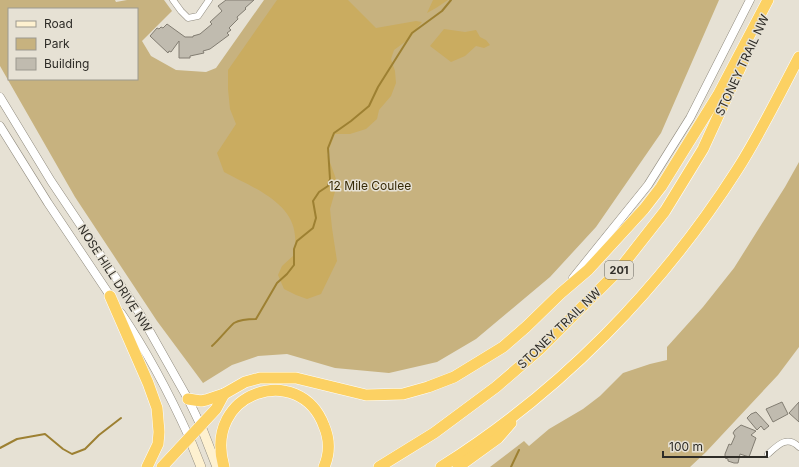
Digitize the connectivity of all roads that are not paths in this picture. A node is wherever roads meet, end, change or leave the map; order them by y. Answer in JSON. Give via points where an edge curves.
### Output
{"nodes":[{"id":1,"x":173,"y":0,"type":"edge"},
{"id":2,"x":209,"y":0,"type":"edge"},
{"id":3,"x":750,"y":0,"type":"edge"},
{"id":4,"x":768,"y":0,"type":"edge"},
{"id":5,"x":772,"y":0,"type":"edge"},
{"id":6,"x":799,"y":56,"type":"edge"},
{"id":7,"x":0,"y":97,"type":"edge"},
{"id":8,"x":0,"y":126,"type":"edge"},
{"id":9,"x":561,"y":293,"type":"junction"},
{"id":10,"x":110,"y":296,"type":"junction"},
{"id":11,"x":224,"y":394,"type":"junction"},
{"id":12,"x":188,"y":399,"type":"junction"},
{"id":13,"x":524,"y":408,"type":"junction"},
{"id":14,"x":201,"y":426,"type":"junction"},
{"id":15,"x":189,"y":437,"type":"junction"},
{"id":16,"x":799,"y":447,"type":"edge"},
{"id":17,"x":768,"y":454,"type":"dead end"},
{"id":18,"x":147,"y":467,"type":"edge"},
{"id":19,"x":162,"y":467,"type":"edge"},
{"id":20,"x":201,"y":467,"type":"edge"},
{"id":21,"x":217,"y":467,"type":"edge"},
{"id":22,"x":224,"y":467,"type":"edge"},
{"id":23,"x":324,"y":467,"type":"edge"},
{"id":24,"x":379,"y":467,"type":"edge"},
{"id":25,"x":441,"y":467,"type":"edge"},
{"id":26,"x":458,"y":467,"type":"edge"}],
"edges":[{"from":1,"to":2,"type":"street","via":[[188,18],[198,16]]},
{"from":3,"to":9,"type":"street","via":[[690,118],[648,185]]},
{"from":4,"to":9,"type":"highway","via":[[718,95],[661,187],[588,270]]},
{"from":5,"to":24,"type":"highway","name":"STONEY TRAIL NW","number":"201","via":[[703,149],[665,212],[618,271],[540,349],[496,387],[434,433]]},
{"from":6,"to":13,"type":"highway","via":[[738,169],[684,246],[622,319]]},
{"from":7,"to":12,"type":"street","name":"NOSE HILL DRIVE NW","via":[[51,181],[140,314]]},
{"from":8,"to":10,"type":"street","name":"NOSE HILL DRIVE NW"},
{"from":9,"to":11,"type":"highway","via":[[502,347],[454,377],[428,387],[403,394],[366,395],[296,378],[260,378],[244,382]]},
{"from":10,"to":15,"type":"street","name":"NOSE HILL DRIVE NW","via":[[158,372]]},
{"from":10,"to":18,"type":"highway","via":[[157,408],[158,444]]},
{"from":11,"to":12,"type":"highway","via":[[201,401]]},
{"from":11,"to":14,"type":"highway","via":[[216,409]]},
{"from":12,"to":14,"type":"street","name":"NOSE HILL DRIVE NW"},
{"from":13,"to":25,"type":"highway"},
{"from":13,"to":26,"type":"highway","via":[[498,438]]},
{"from":14,"to":15,"type":"highway"},
{"from":14,"to":21,"type":"main road","name":"NOSE HILL DRIVE NW"},
{"from":15,"to":19,"type":"highway"},
{"from":15,"to":20,"type":"main road","name":"NOSE HILL DRIVE NW"},
{"from":16,"to":17,"type":"street","via":[[794,443],[782,442]]},
{"from":22,"to":23,"type":"highway","via":[[221,453],[222,430],[232,410],[244,399],[264,391],[290,392],[304,398],[314,408],[328,434],[329,449]]}]}
